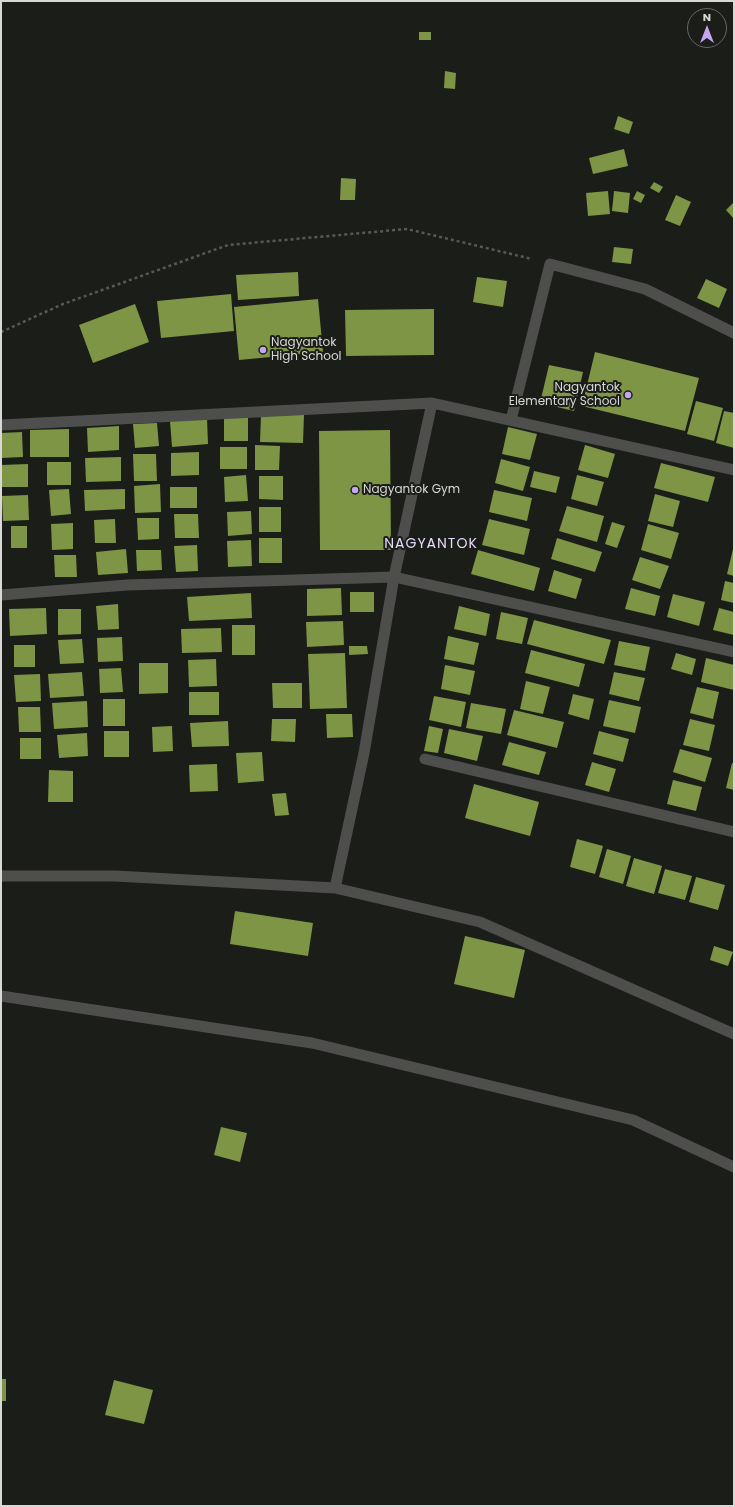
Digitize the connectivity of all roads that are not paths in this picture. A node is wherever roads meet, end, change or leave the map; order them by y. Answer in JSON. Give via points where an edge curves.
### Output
{"nodes":[{"id":1,"x":734,"y":333,"type":"edge"},
{"id":2,"x":432,"y":403,"type":"junction"},
{"id":3,"x":511,"y":420,"type":"junction"},
{"id":4,"x":1,"y":425,"type":"edge"},
{"id":5,"x":734,"y":470,"type":"edge"},
{"id":6,"x":394,"y":577,"type":"junction"},
{"id":7,"x":1,"y":595,"type":"edge"},
{"id":8,"x":734,"y":652,"type":"edge"},
{"id":9,"x":426,"y":759,"type":"dead end"},
{"id":10,"x":734,"y":832,"type":"edge"},
{"id":11,"x":1,"y":876,"type":"edge"},
{"id":12,"x":335,"y":888,"type":"junction"},
{"id":13,"x":1,"y":996,"type":"edge"},
{"id":14,"x":734,"y":1034,"type":"edge"},
{"id":15,"x":734,"y":1167,"type":"edge"}],
"edges":[{"from":1,"to":3,"type":"street","via":[[645,288],[550,264]]},
{"from":2,"to":3,"type":"street"},
{"from":2,"to":4,"type":"street"},
{"from":2,"to":6,"type":"street"},
{"from":3,"to":5,"type":"street"},
{"from":6,"to":7,"type":"street","via":[[128,585]]},
{"from":6,"to":8,"type":"street"},
{"from":6,"to":12,"type":"street","via":[[364,753]]},
{"from":9,"to":10,"type":"street"},
{"from":11,"to":12,"type":"street","via":[[115,876]]},
{"from":12,"to":14,"type":"street","via":[[480,922]]},
{"from":13,"to":15,"type":"street","via":[[312,1043],[633,1120]]}]}
